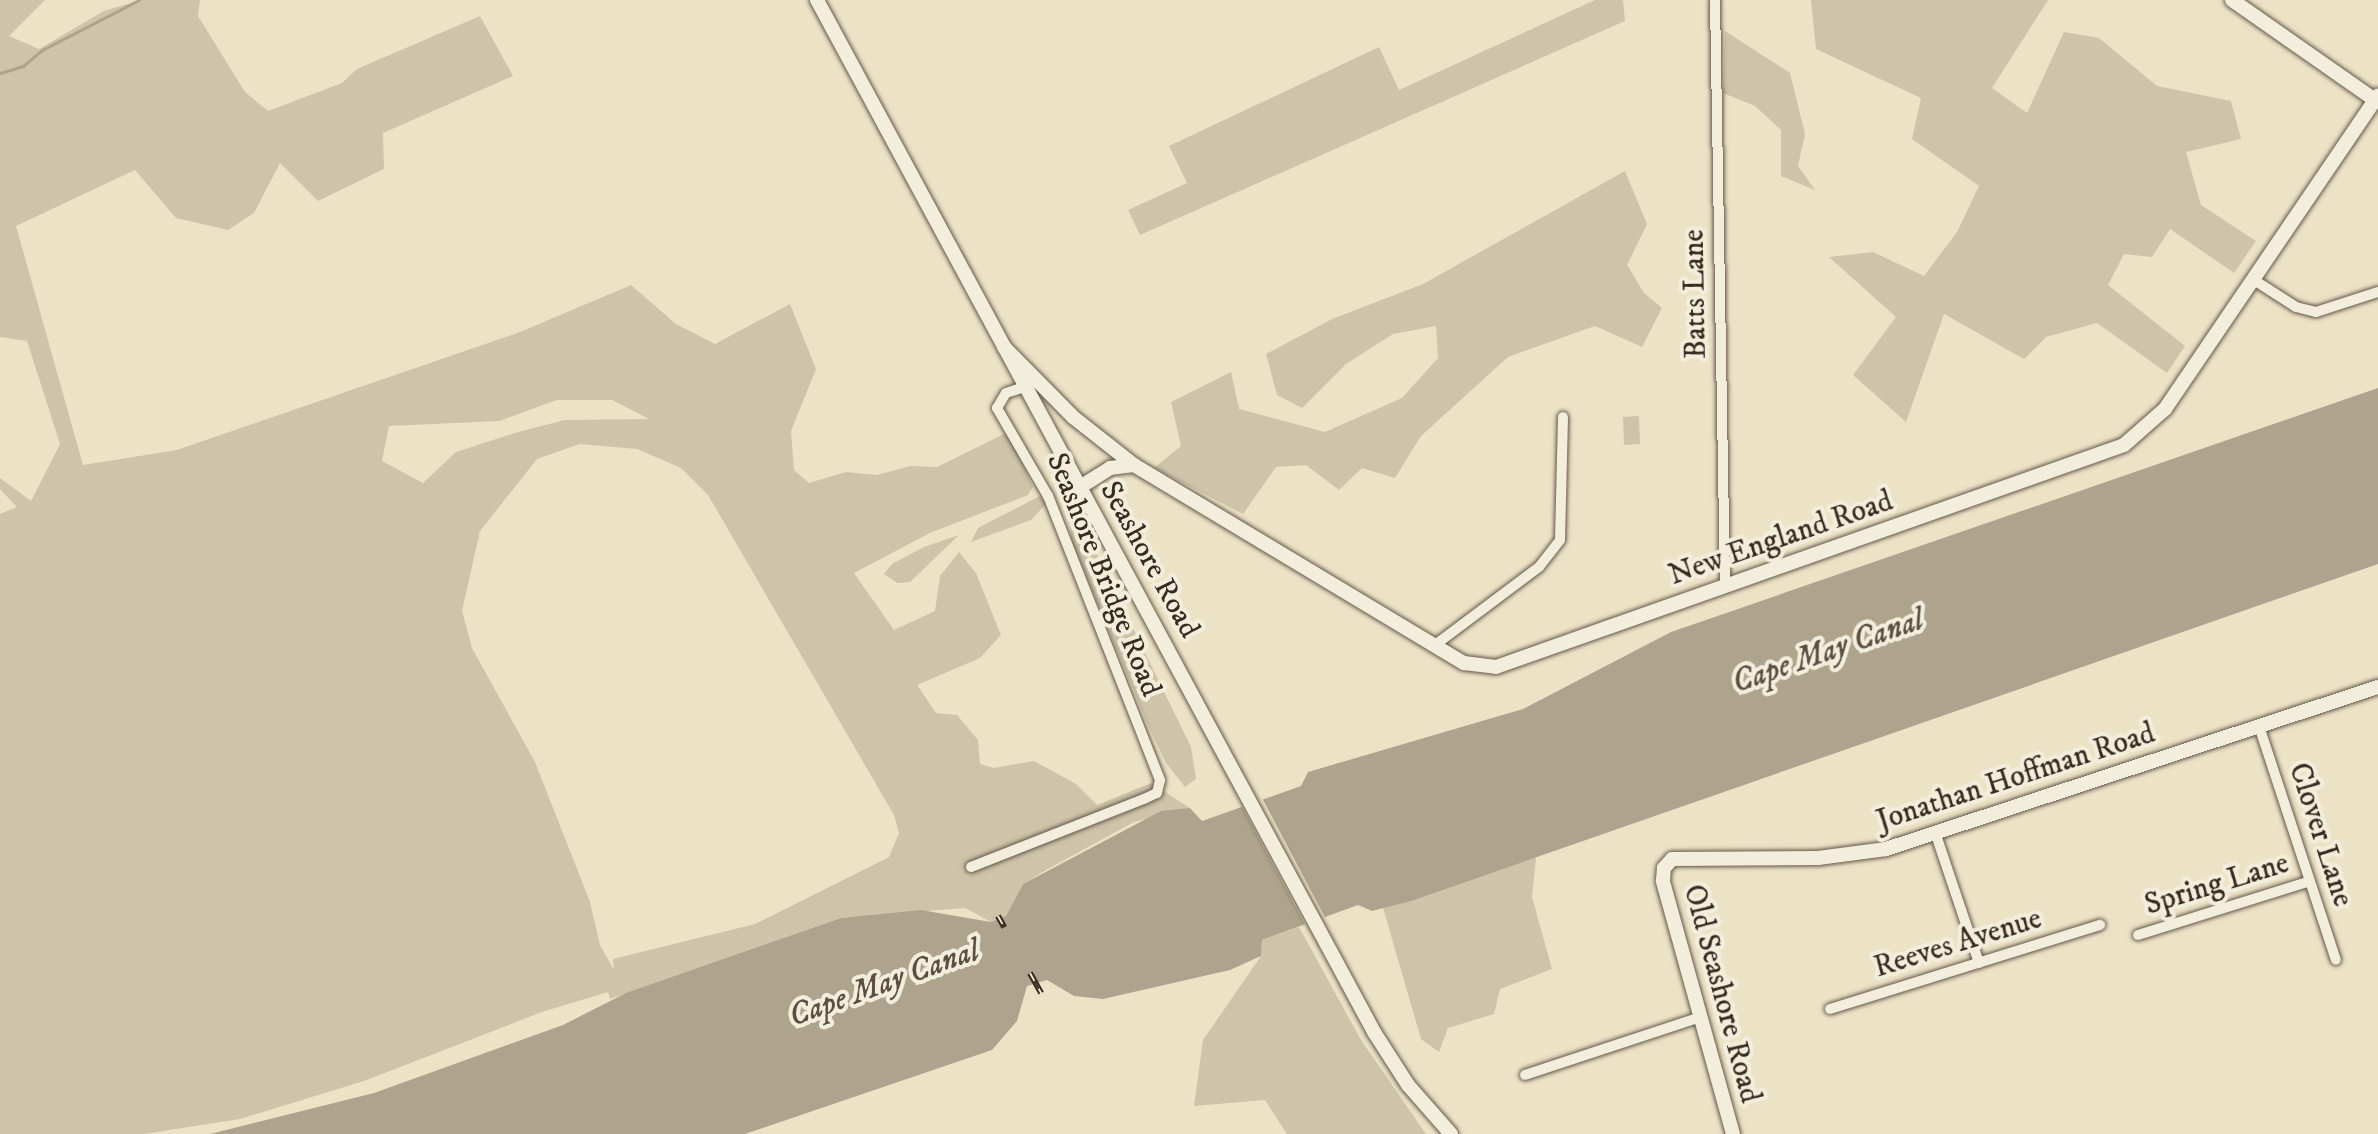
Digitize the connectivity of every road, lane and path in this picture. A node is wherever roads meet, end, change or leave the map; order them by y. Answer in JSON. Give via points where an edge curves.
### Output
{"nodes":[{"id":1,"x":817,"y":0,"type":"edge"},
{"id":2,"x":1715,"y":0,"type":"edge"},
{"id":3,"x":2232,"y":0,"type":"edge"},
{"id":4,"x":2377,"y":99,"type":"edge"},
{"id":5,"x":2254,"y":280,"type":"junction"},
{"id":6,"x":2378,"y":292,"type":"edge"},
{"id":7,"x":1004,"y":347,"type":"junction"},
{"id":8,"x":1024,"y":387,"type":"junction"},
{"id":9,"x":1563,"y":417,"type":"dead end"},
{"id":10,"x":1134,"y":465,"type":"junction"},
{"id":11,"x":1080,"y":487,"type":"junction"},
{"id":12,"x":1725,"y":586,"type":"junction"},
{"id":13,"x":1435,"y":645,"type":"junction"},
{"id":14,"x":2378,"y":687,"type":"edge"},
{"id":15,"x":2259,"y":726,"type":"junction"},
{"id":16,"x":1935,"y":832,"type":"junction"},
{"id":17,"x":971,"y":867,"type":"dead end"},
{"id":18,"x":1664,"y":868,"type":"joint"},
{"id":19,"x":2310,"y":881,"type":"junction"},
{"id":20,"x":2100,"y":925,"type":"dead end"},
{"id":21,"x":2138,"y":935,"type":"dead end"},
{"id":22,"x":2336,"y":960,"type":"dead end"},
{"id":23,"x":1979,"y":963,"type":"junction"},
{"id":24,"x":1830,"y":1009,"type":"dead end"},
{"id":25,"x":1700,"y":1017,"type":"junction"},
{"id":26,"x":1525,"y":1075,"type":"dead end"},
{"id":27,"x":1451,"y":1134,"type":"edge"},
{"id":28,"x":1733,"y":1134,"type":"edge"}],
"edges":[{"from":1,"to":7,"type":"street","name":"Seashore Road"},
{"from":2,"to":12,"type":"street","name":"Batts Lane"},
{"from":3,"to":4,"type":"street"},
{"from":4,"to":5,"type":"street","name":"New England Road"},
{"from":5,"to":6,"type":"street","via":[[2296,307],[2316,312]]},
{"from":5,"to":12,"type":"street","name":"New England Road","via":[[2165,409],[2124,445]]},
{"from":7,"to":8,"type":"street","name":"Seashore Road"},
{"from":7,"to":10,"type":"street","name":"New England Road","via":[[1073,417]]},
{"from":8,"to":11,"type":"street","name":"Seashore Road"},
{"from":8,"to":17,"type":"street","name":"Seashore Bridge Road","via":[[1006,393],[997,408],[1048,496],[1160,780],[1157,793],[1144,799]]},
{"from":9,"to":13,"type":"street","via":[[1560,540],[1539,567]]},
{"from":10,"to":11,"type":"street","via":[[1110,468]]},
{"from":10,"to":13,"type":"street","name":"New England Road"},
{"from":11,"to":27,"type":"street","name":"Seashore Road","via":[[1391,1060]]},
{"from":12,"to":13,"type":"street","name":"New England Road","via":[[1496,667],[1475,666]]},
{"from":14,"to":15,"type":"street","name":"Jonathan Hoffman Road"},
{"from":15,"to":16,"type":"street","name":"Jonathan Hoffman Road"},
{"from":15,"to":19,"type":"street","name":"Clover Lane"},
{"from":16,"to":18,"type":"street","name":"Jonathan Hoffman Road","via":[[1844,857],[1679,856]]},
{"from":16,"to":23,"type":"street"},
{"from":18,"to":25,"type":"street","name":"Old Seashore Road","via":[[1663,881]]},
{"from":19,"to":21,"type":"street","name":"Spring Lane"},
{"from":19,"to":22,"type":"street","name":"Clover Lane"},
{"from":20,"to":23,"type":"street","name":"Reeves Avenue"},
{"from":23,"to":24,"type":"street","name":"Reeves Avenue"},
{"from":25,"to":26,"type":"street"},
{"from":25,"to":28,"type":"street","name":"Old Seashore Road"}]}
